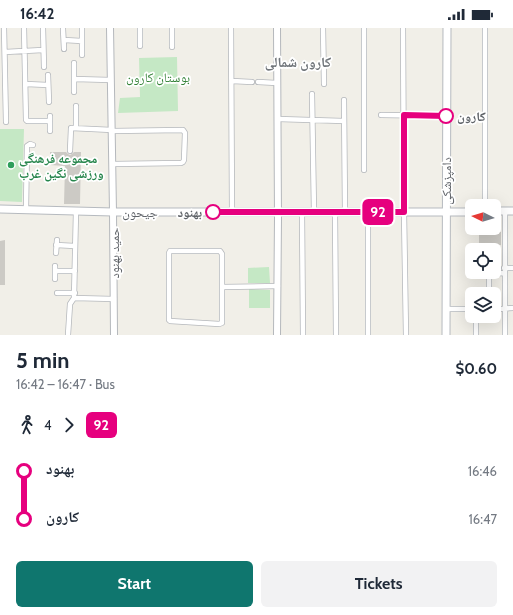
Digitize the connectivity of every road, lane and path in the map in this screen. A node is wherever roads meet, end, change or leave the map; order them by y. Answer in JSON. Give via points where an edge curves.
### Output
{"nodes":[{"id":1,"x":4,"y":28,"type":"edge"},
{"id":2,"x":24,"y":28,"type":"edge"},
{"id":3,"x":43,"y":28,"type":"edge"},
{"id":4,"x":82,"y":28,"type":"edge"},
{"id":5,"x":110,"y":28,"type":"edge"},
{"id":6,"x":140,"y":28,"type":"edge"},
{"id":7,"x":172,"y":28,"type":"edge"},
{"id":8,"x":232,"y":28,"type":"edge"},
{"id":9,"x":277,"y":28,"type":"edge"},
{"id":10,"x":323,"y":28,"type":"edge"},
{"id":11,"x":364,"y":28,"type":"edge"},
{"id":12,"x":403,"y":28,"type":"edge"},
{"id":13,"x":447,"y":28,"type":"edge"},
{"id":14,"x":485,"y":28,"type":"edge"},
{"id":15,"x":63,"y":29,"type":"edge"},
{"id":16,"x":64,"y":40,"type":"junction"},
{"id":17,"x":82,"y":41,"type":"junction"},
{"id":18,"x":140,"y":46,"type":"dead end"},
{"id":19,"x":172,"y":47,"type":"dead end"},
{"id":20,"x":64,"y":49,"type":"dead end"},
{"id":21,"x":44,"y":50,"type":"junction"},
{"id":22,"x":25,"y":51,"type":"junction"},
{"id":23,"x":5,"y":52,"type":"junction"},
{"id":24,"x":82,"y":55,"type":"dead end"},
{"id":25,"x":74,"y":63,"type":"dead end"},
{"id":26,"x":44,"y":67,"type":"dead end"},
{"id":27,"x":48,"y":75,"type":"dead end"},
{"id":28,"x":74,"y":78,"type":"junction"},
{"id":29,"x":111,"y":80,"type":"junction"},
{"id":30,"x":232,"y":81,"type":"junction"},
{"id":31,"x":252,"y":82,"type":"dead end"},
{"id":32,"x":258,"y":82,"type":"dead end"},
{"id":33,"x":277,"y":83,"type":"junction"},
{"id":34,"x":26,"y":84,"type":"junction"},
{"id":35,"x":48,"y":84,"type":"junction"},
{"id":36,"x":324,"y":84,"type":"dead end"},
{"id":37,"x":74,"y":92,"type":"dead end"},
{"id":38,"x":312,"y":94,"type":"dead end"},
{"id":39,"x":344,"y":100,"type":"dead end"},
{"id":40,"x":49,"y":102,"type":"dead end"},
{"id":41,"x":76,"y":106,"type":"dead end"},
{"id":42,"x":381,"y":115,"type":"dead end"},
{"id":43,"x":404,"y":115,"type":"junction"},
{"id":44,"x":446,"y":116,"type":"junction"},
{"id":45,"x":278,"y":119,"type":"junction"},
{"id":46,"x":313,"y":120,"type":"junction"},
{"id":47,"x":344,"y":121,"type":"junction"},
{"id":48,"x":6,"y":122,"type":"dead end"},
{"id":49,"x":76,"y":128,"type":"junction"},
{"id":50,"x":112,"y":130,"type":"junction"},
{"id":51,"x":50,"y":131,"type":"dead end"},
{"id":52,"x":33,"y":146,"type":"dead end"},
{"id":53,"x":70,"y":150,"type":"dead end"},
{"id":54,"x":112,"y":164,"type":"junction"},
{"id":55,"x":364,"y":170,"type":"dead end"},
{"id":56,"x":485,"y":199,"type":"edge"},
{"id":57,"x":0,"y":209,"type":"edge"},
{"id":58,"x":26,"y":209,"type":"junction"},
{"id":59,"x":76,"y":211,"type":"junction"},
{"id":60,"x":513,"y":211,"type":"edge"},
{"id":61,"x":114,"y":212,"type":"junction"},
{"id":62,"x":232,"y":212,"type":"junction"},
{"id":63,"x":278,"y":212,"type":"junction"},
{"id":64,"x":302,"y":212,"type":"junction"},
{"id":65,"x":314,"y":212,"type":"junction"},
{"id":66,"x":334,"y":212,"type":"junction"},
{"id":67,"x":345,"y":212,"type":"junction"},
{"id":68,"x":368,"y":212,"type":"junction"},
{"id":69,"x":404,"y":212,"type":"junction"},
{"id":70,"x":446,"y":212,"type":"junction"},
{"id":71,"x":465,"y":212,"type":"edge"},
{"id":72,"x":501,"y":212,"type":"edge"},
{"id":73,"x":505,"y":212,"type":"junction"},
{"id":74,"x":75,"y":246,"type":"junction"},
{"id":75,"x":56,"y":253,"type":"dead end"},
{"id":76,"x":513,"y":268,"type":"edge"},
{"id":77,"x":75,"y":271,"type":"junction"},
{"id":78,"x":501,"y":271,"type":"edge"},
{"id":79,"x":504,"y":271,"type":"junction"},
{"id":80,"x":55,"y":279,"type":"dead end"},
{"id":81,"x":278,"y":286,"type":"junction"},
{"id":82,"x":222,"y":287,"type":"junction"},
{"id":83,"x":57,"y":293,"type":"dead end"},
{"id":84,"x":74,"y":296,"type":"junction"},
{"id":85,"x":114,"y":299,"type":"junction"},
{"id":86,"x":501,"y":308,"type":"edge"},
{"id":87,"x":505,"y":308,"type":"junction"},
{"id":88,"x":513,"y":308,"type":"edge"},
{"id":89,"x":446,"y":309,"type":"junction"},
{"id":90,"x":465,"y":309,"type":"edge"},
{"id":91,"x":476,"y":323,"type":"edge"},
{"id":92,"x":68,"y":335,"type":"edge"},
{"id":93,"x":114,"y":335,"type":"edge"},
{"id":94,"x":277,"y":335,"type":"edge"},
{"id":95,"x":303,"y":335,"type":"edge"},
{"id":96,"x":336,"y":335,"type":"edge"},
{"id":97,"x":368,"y":335,"type":"edge"},
{"id":98,"x":406,"y":335,"type":"edge"},
{"id":99,"x":446,"y":335,"type":"edge"},
{"id":100,"x":476,"y":335,"type":"edge"},
{"id":101,"x":505,"y":335,"type":"edge"}],
"edges":[{"from":1,"to":23,"type":"street"},
{"from":2,"to":22,"type":"street"},
{"from":3,"to":21,"type":"street"},
{"from":4,"to":17,"type":"street"},
{"from":5,"to":29,"type":"street","name":"حمید بهنود"},
{"from":6,"to":18,"type":"street"},
{"from":7,"to":19,"type":"street"},
{"from":8,"to":30,"type":"street"},
{"from":9,"to":33,"type":"street"},
{"from":10,"to":36,"type":"street"},
{"from":11,"to":55,"type":"street"},
{"from":12,"to":43,"type":"street"},
{"from":13,"to":44,"type":"main road","name":"دامپزشکی"},
{"from":14,"to":56,"type":"street"},
{"from":15,"to":16,"type":"street"},
{"from":16,"to":17,"type":"street"},
{"from":16,"to":20,"type":"street"},
{"from":17,"to":24,"type":"street"},
{"from":21,"to":22,"type":"street"},
{"from":21,"to":26,"type":"street"},
{"from":22,"to":23,"type":"street"},
{"from":22,"to":34,"type":"street"},
{"from":23,"to":48,"type":"street"},
{"from":25,"to":28,"type":"street"},
{"from":27,"to":35,"type":"street"},
{"from":28,"to":29,"type":"street"},
{"from":28,"to":37,"type":"street"},
{"from":29,"to":50,"type":"street","name":"حمید بهنود"},
{"from":30,"to":31,"type":"street"},
{"from":30,"to":62,"type":"street"},
{"from":32,"to":33,"type":"street"},
{"from":33,"to":45,"type":"street"},
{"from":34,"to":35,"type":"street"},
{"from":34,"to":51,"type":"street","via":[[27,121],[50,118]]},
{"from":35,"to":40,"type":"street"},
{"from":38,"to":46,"type":"street"},
{"from":39,"to":47,"type":"street"},
{"from":41,"to":49,"type":"street"},
{"from":42,"to":43,"type":"street"},
{"from":43,"to":44,"type":"street"},
{"from":43,"to":69,"type":"street"},
{"from":44,"to":70,"type":"main road","name":"دامپزشکی"},
{"from":45,"to":46,"type":"street"},
{"from":45,"to":63,"type":"street"},
{"from":46,"to":47,"type":"street"},
{"from":46,"to":65,"type":"street"},
{"from":47,"to":67,"type":"street"},
{"from":49,"to":50,"type":"street"},
{"from":49,"to":53,"type":"street","via":[[71,128]]},
{"from":50,"to":54,"type":"street","name":"حمید بهنود"},
{"from":50,"to":54,"type":"street","via":[[182,130],[185,133],[181,163]]},
{"from":52,"to":58,"type":"street","via":[[27,146]]},
{"from":54,"to":61,"type":"street","name":"حمید بهنود"},
{"from":57,"to":58,"type":"main road","name":"جیحون"},
{"from":58,"to":59,"type":"main road","name":"جیحون"},
{"from":59,"to":61,"type":"main road","name":"جیحون"},
{"from":59,"to":74,"type":"street"},
{"from":60,"to":73,"type":"main road"},
{"from":61,"to":62,"type":"main road","name":"جیحون"},
{"from":61,"to":85,"type":"street","name":"حمید بهنود"},
{"from":62,"to":63,"type":"main road","name":"جیحون"},
{"from":63,"to":64,"type":"main road","name":"جیحون"},
{"from":63,"to":81,"type":"street"},
{"from":64,"to":65,"type":"main road","name":"جیحون"},
{"from":64,"to":95,"type":"street"},
{"from":65,"to":66,"type":"main road","name":"جیحون"},
{"from":66,"to":67,"type":"main road","name":"جیحون"},
{"from":66,"to":96,"type":"street"},
{"from":67,"to":68,"type":"main road","name":"جیحون"},
{"from":68,"to":69,"type":"main road","name":"جیحون"},
{"from":68,"to":97,"type":"street"},
{"from":69,"to":70,"type":"main road","name":"جیحون"},
{"from":69,"to":98,"type":"street"},
{"from":70,"to":71,"type":"main road","name":"جیحون"},
{"from":70,"to":89,"type":"main road","name":"دامپزشکی"},
{"from":72,"to":73,"type":"main road"},
{"from":73,"to":79,"type":"street"},
{"from":74,"to":75,"type":"street","via":[[56,243]]},
{"from":74,"to":77,"type":"street"},
{"from":76,"to":79,"type":"street"},
{"from":77,"to":80,"type":"street","via":[[55,268]]},
{"from":77,"to":84,"type":"street"},
{"from":78,"to":79,"type":"street"},
{"from":79,"to":87,"type":"street"},
{"from":81,"to":82,"type":"street"},
{"from":81,"to":94,"type":"street"},
{"from":82,"to":82,"type":"street","via":[[222,323],[170,321],[170,251],[220,251]]},
{"from":83,"to":84,"type":"street"},
{"from":84,"to":85,"type":"street"},
{"from":84,"to":92,"type":"street","via":[[70,304]]},
{"from":85,"to":93,"type":"street","name":"حمید بهنود"},
{"from":86,"to":87,"type":"street"},
{"from":87,"to":88,"type":"street"},
{"from":87,"to":101,"type":"street"},
{"from":89,"to":90,"type":"street"},
{"from":89,"to":99,"type":"main road","name":"دامپزشکی"},
{"from":91,"to":100,"type":"street"}]}
